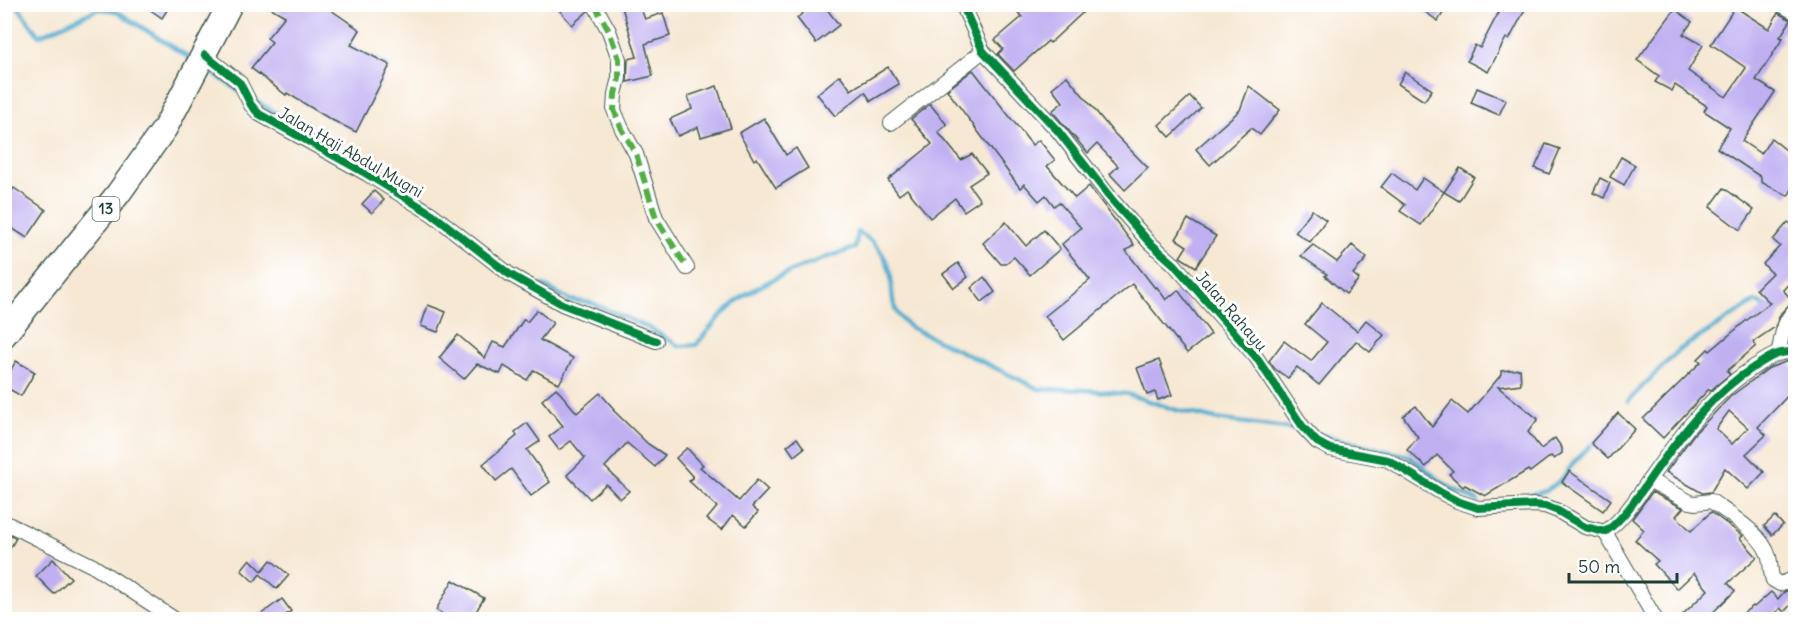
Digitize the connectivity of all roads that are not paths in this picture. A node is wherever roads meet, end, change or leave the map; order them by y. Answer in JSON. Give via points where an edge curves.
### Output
{"nodes":[{"id":1,"x":231,"y":4,"type":"edge"},
{"id":2,"x":594,"y":4,"type":"edge"},
{"id":3,"x":962,"y":4,"type":"edge"},
{"id":4,"x":1780,"y":4,"type":"edge"},
{"id":5,"x":1796,"y":13,"type":"edge"},
{"id":6,"x":983,"y":51,"type":"junction"},
{"id":7,"x":201,"y":62,"type":"junction"},
{"id":8,"x":891,"y":123,"type":"dead end"},
{"id":9,"x":687,"y":268,"type":"dead end"},
{"id":10,"x":1796,"y":309,"type":"edge"},
{"id":11,"x":4,"y":335,"type":"edge"},
{"id":12,"x":656,"y":341,"type":"dead end"},
{"id":13,"x":1779,"y":351,"type":"junction"},
{"id":14,"x":1796,"y":352,"type":"edge"},
{"id":15,"x":1649,"y":480,"type":"junction"},
{"id":16,"x":4,"y":522,"type":"edge"},
{"id":17,"x":1605,"y":532,"type":"junction"},
{"id":18,"x":1796,"y":578,"type":"edge"},
{"id":19,"x":176,"y":620,"type":"edge"},
{"id":20,"x":1656,"y":620,"type":"edge"}],
"edges":[{"from":1,"to":7,"type":"highway","number":"13"},
{"from":2,"to":9,"type":"street","via":[[619,59],[615,110],[636,154],[656,218]]},
{"from":3,"to":6,"type":"street","name":"Jalan Rahayu"},
{"from":4,"to":5,"type":"street"},
{"from":6,"to":8,"type":"street"},
{"from":6,"to":17,"type":"street","name":"Jalan Rahayu","via":[[1058,131],[1149,242],[1174,264],[1256,357],[1306,431],[1330,449],[1389,460],[1457,501],[1478,508],[1545,506],[1585,527]]},
{"from":7,"to":11,"type":"highway","number":"13","via":[[165,128],[118,194]]},
{"from":7,"to":12,"type":"street","name":"Jalan Haji Abdul Mugni","via":[[243,86],[259,114],[432,214],[509,274],[562,304]]},
{"from":10,"to":13,"type":"street","via":[[1785,324]]},
{"from":13,"to":14,"type":"street"},
{"from":13,"to":15,"type":"street","via":[[1716,396],[1692,421]]},
{"from":15,"to":17,"type":"street","via":[[1621,518]]},
{"from":15,"to":18,"type":"street","via":[[1690,502],[1711,501],[1747,527],[1765,548],[1773,580],[1780,584]]},
{"from":16,"to":19,"type":"street","via":[[93,566]]},
{"from":17,"to":20,"type":"street"}]}
